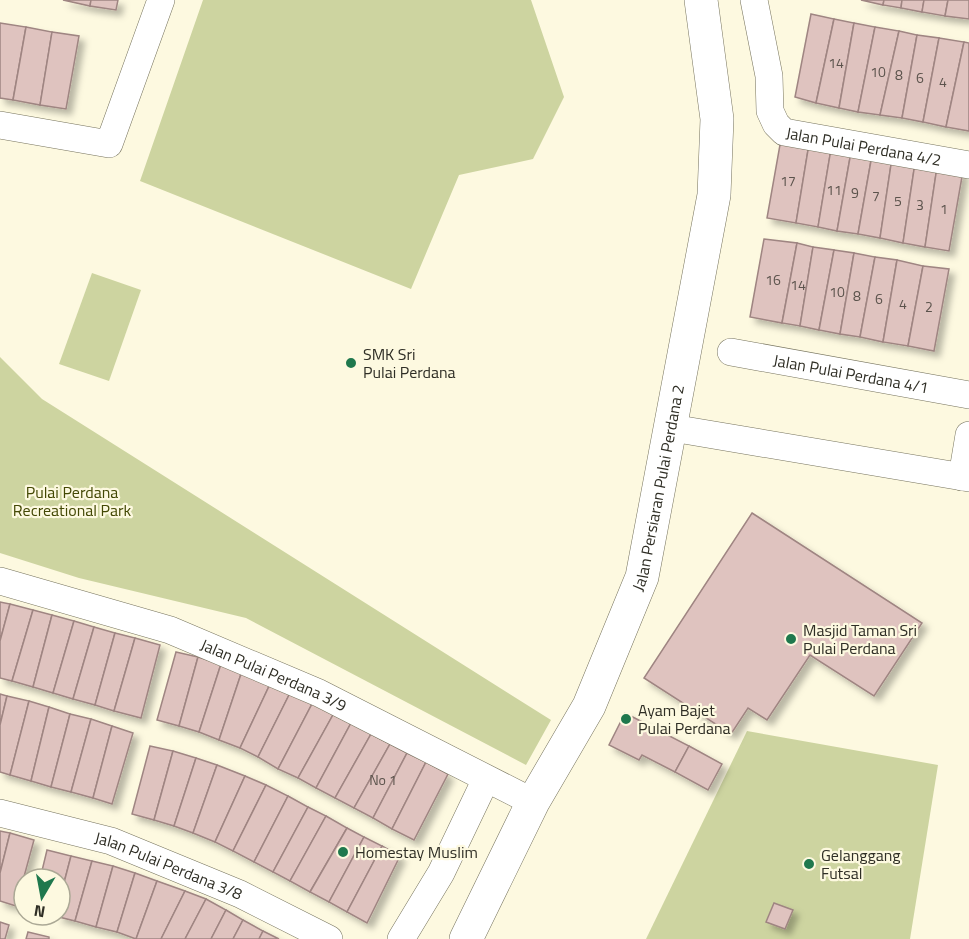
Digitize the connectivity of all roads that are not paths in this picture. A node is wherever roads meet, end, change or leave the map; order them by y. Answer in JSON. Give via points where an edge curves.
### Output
{"nodes":[{"id":1,"x":161,"y":0,"type":"edge"},
{"id":2,"x":701,"y":0,"type":"edge"},
{"id":3,"x":754,"y":0,"type":"edge"},
{"id":4,"x":0,"y":125,"type":"edge"},
{"id":5,"x":969,"y":165,"type":"edge"},
{"id":6,"x":731,"y":352,"type":"dead end"},
{"id":7,"x":969,"y":394,"type":"edge"},
{"id":8,"x":672,"y":428,"type":"junction"},
{"id":9,"x":969,"y":435,"type":"edge"},
{"id":10,"x":965,"y":478,"type":"edge"},
{"id":11,"x":0,"y":581,"type":"edge"},
{"id":12,"x":486,"y":779,"type":"junction"},
{"id":13,"x":533,"y":802,"type":"junction"},
{"id":14,"x":0,"y":813,"type":"edge"},
{"id":15,"x":470,"y":938,"type":"edge"},
{"id":16,"x":329,"y":939,"type":"edge"},
{"id":17,"x":401,"y":939,"type":"edge"}],
"edges":[{"from":1,"to":4,"type":"street","via":[[109,144]]},
{"from":2,"to":8,"type":"street","name":"Jalan Persiaran Pulai Perdana 2","via":[[717,119],[714,195]]},
{"from":3,"to":5,"type":"street","name":"Jalan Pulai Perdana 4/2","via":[[769,76],[770,111],[784,132]]},
{"from":6,"to":7,"type":"street","name":"Jalan Pulai Perdana 4/1"},
{"from":8,"to":10,"type":"street"},
{"from":8,"to":13,"type":"street","name":"Jalan Persiaran Pulai Perdana 2","via":[[642,577],[590,706]]},
{"from":9,"to":10,"type":"street"},
{"from":11,"to":12,"type":"street","name":"Jalan Pulai Perdana 3/9","via":[[170,630],[320,693]]},
{"from":12,"to":13,"type":"street","name":"Jalan Pulai Perdana 3/9"},
{"from":12,"to":17,"type":"street","via":[[441,873]]},
{"from":13,"to":15,"type":"street","name":"Jalan Persiaran Pulai Perdana 2"},
{"from":14,"to":16,"type":"street","name":"Jalan Pulai Perdana 3/8","via":[[111,841],[240,894]]}]}
